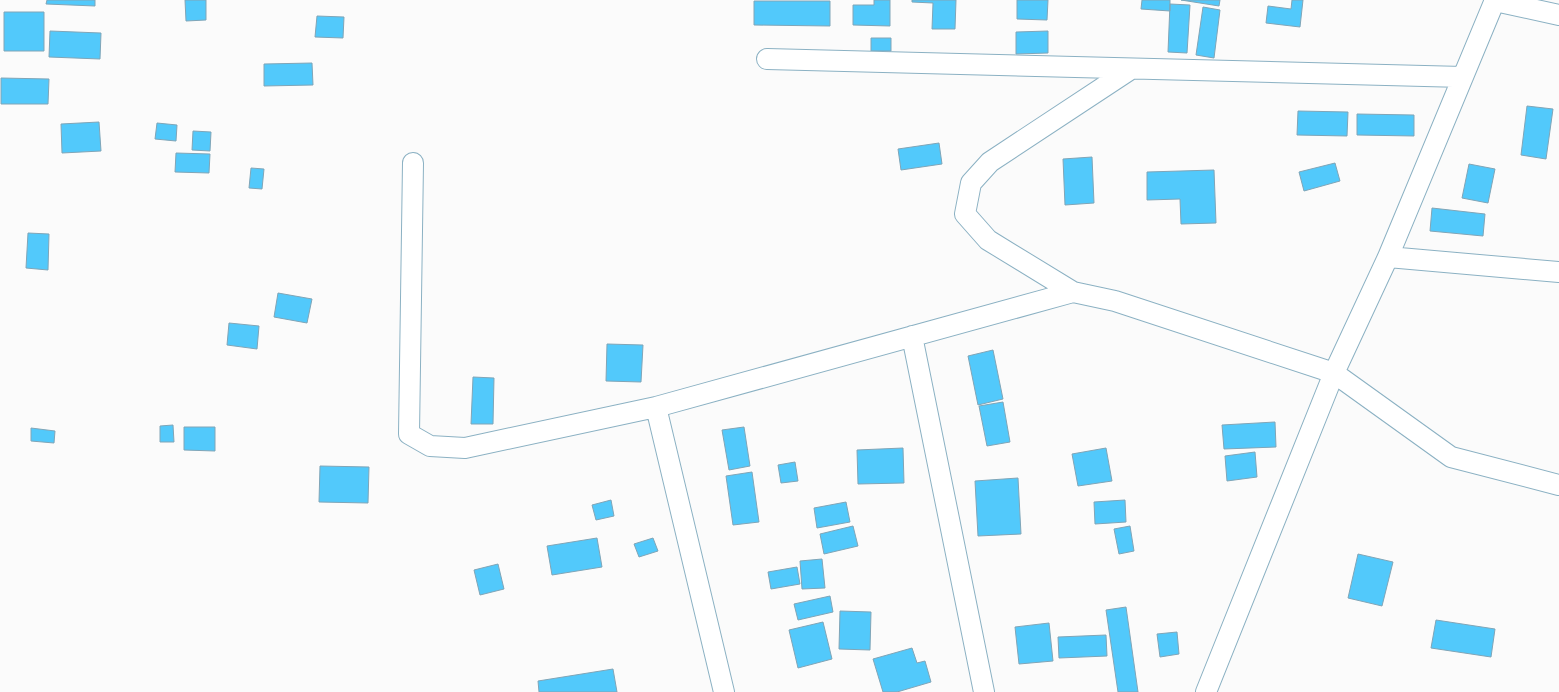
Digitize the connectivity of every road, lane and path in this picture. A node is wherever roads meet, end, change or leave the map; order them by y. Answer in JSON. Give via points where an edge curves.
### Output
{"nodes":[{"id":1,"x":1495,"y":0,"type":"edge"},
{"id":2,"x":1559,"y":15,"type":"edge"},
{"id":3,"x":767,"y":59,"type":"dead end"},
{"id":4,"x":1131,"y":68,"type":"junction"},
{"id":5,"x":1463,"y":77,"type":"junction"},
{"id":6,"x":413,"y":163,"type":"dead end"},
{"id":7,"x":1388,"y":257,"type":"junction"},
{"id":8,"x":1559,"y":272,"type":"edge"},
{"id":9,"x":1073,"y":292,"type":"junction"},
{"id":10,"x":912,"y":336,"type":"junction"},
{"id":11,"x":1334,"y":373,"type":"junction"},
{"id":12,"x":656,"y":407,"type":"junction"},
{"id":13,"x":1559,"y":485,"type":"edge"},
{"id":14,"x":724,"y":692,"type":"edge"},
{"id":15,"x":984,"y":692,"type":"edge"},
{"id":16,"x":1206,"y":692,"type":"edge"}],
"edges":[{"from":1,"to":2,"type":"street"},
{"from":1,"to":5,"type":"street"},
{"from":3,"to":4,"type":"street"},
{"from":4,"to":5,"type":"street"},
{"from":4,"to":9,"type":"street","via":[[990,162],[971,183],[965,214],[988,240]]},
{"from":5,"to":7,"type":"street"},
{"from":6,"to":12,"type":"street","via":[[408,434],[430,446],[466,448]]},
{"from":7,"to":8,"type":"street"},
{"from":7,"to":11,"type":"street"},
{"from":9,"to":10,"type":"street"},
{"from":9,"to":11,"type":"street","via":[[1115,301]]},
{"from":10,"to":12,"type":"street"},
{"from":10,"to":15,"type":"street"},
{"from":11,"to":13,"type":"street","via":[[1451,457]]},
{"from":11,"to":16,"type":"street"},
{"from":12,"to":14,"type":"street"}]}
